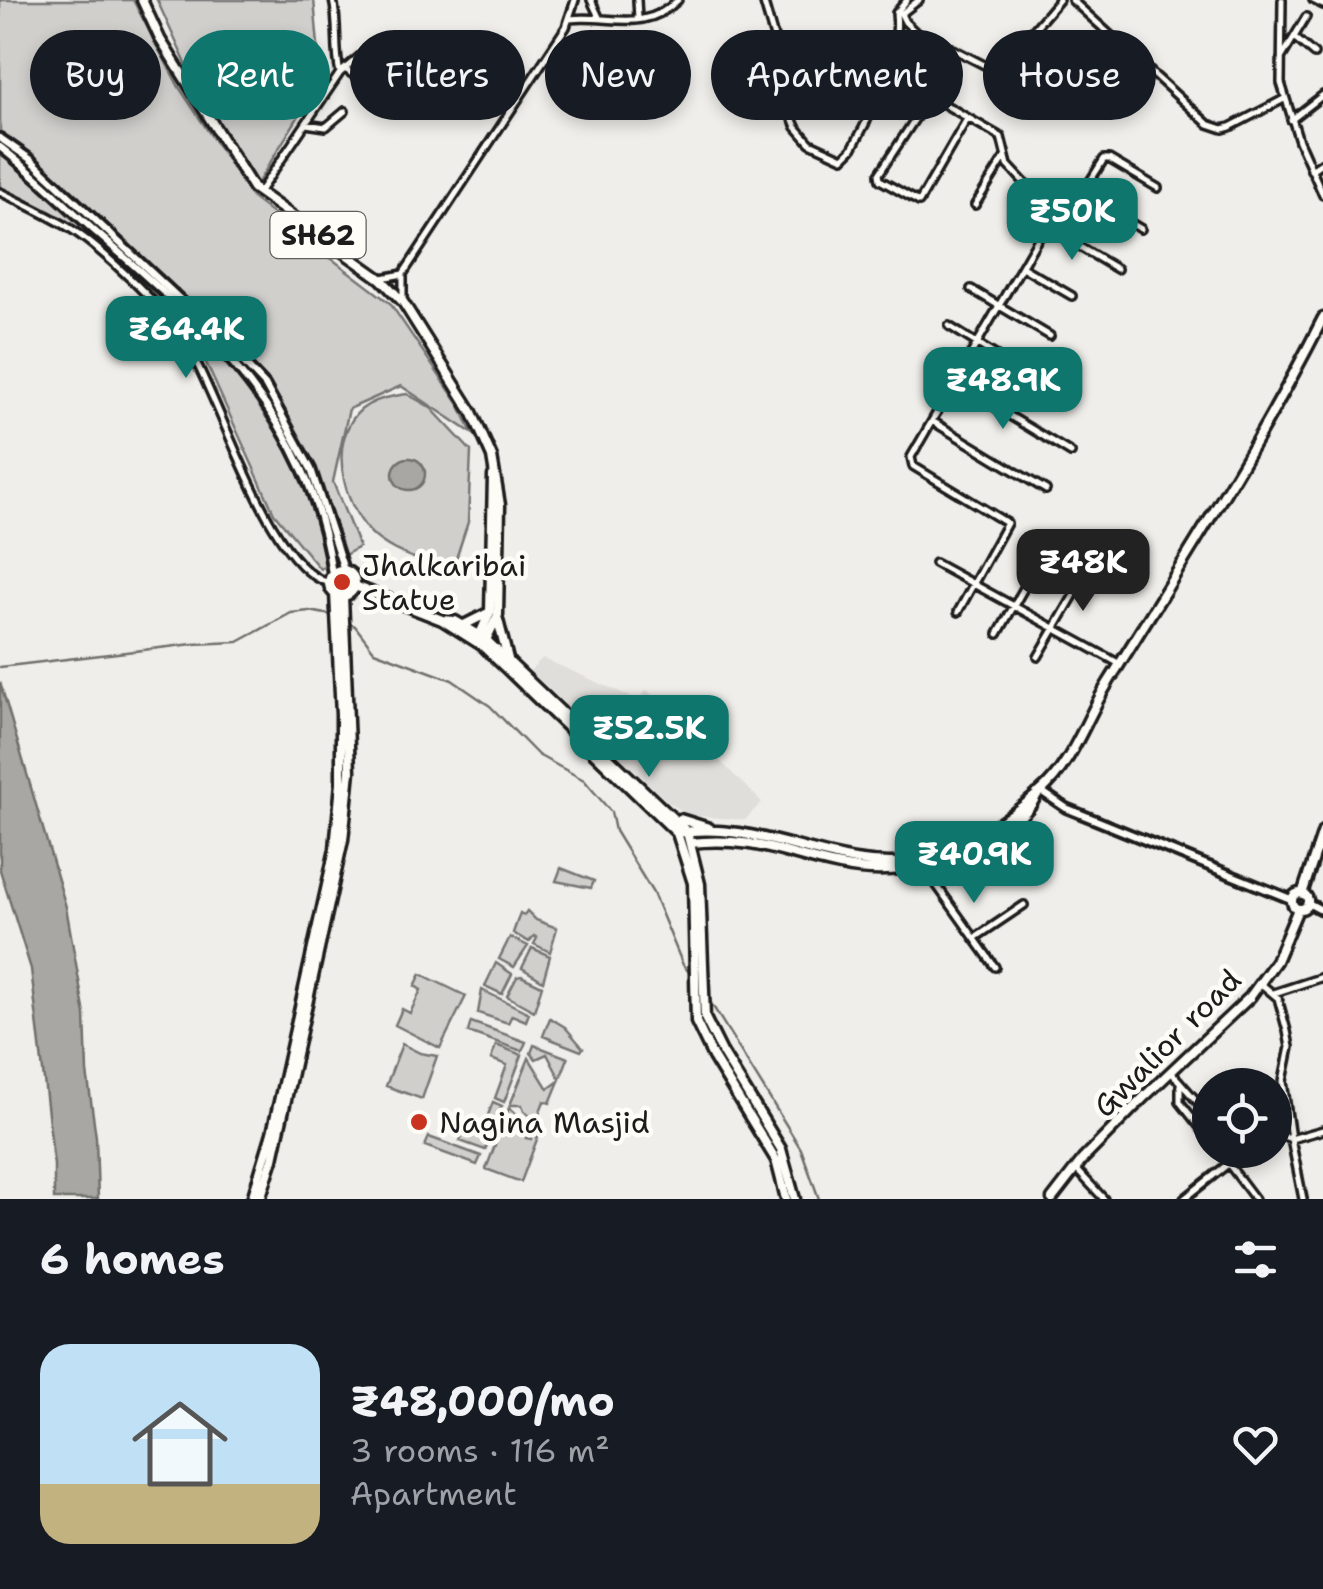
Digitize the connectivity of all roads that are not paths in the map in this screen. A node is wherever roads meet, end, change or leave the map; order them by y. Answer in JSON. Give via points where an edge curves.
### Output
{"nodes":[{"id":1,"x":142,"y":0,"type":"edge"},
{"id":2,"x":333,"y":0,"type":"edge"},
{"id":3,"x":575,"y":0,"type":"edge"},
{"id":4,"x":591,"y":0,"type":"edge"},
{"id":5,"x":637,"y":0,"type":"edge"},
{"id":6,"x":678,"y":0,"type":"edge"},
{"id":7,"x":763,"y":0,"type":"edge"},
{"id":8,"x":907,"y":0,"type":"edge"},
{"id":9,"x":919,"y":0,"type":"edge"},
{"id":10,"x":1059,"y":0,"type":"edge"},
{"id":11,"x":1072,"y":0,"type":"edge"},
{"id":12,"x":1282,"y":0,"type":"edge"},
{"id":13,"x":1313,"y":0,"type":"edge"},
{"id":14,"x":1323,"y":6,"type":"edge"},
{"id":15,"x":599,"y":17,"type":"junction"},
{"id":16,"x":1306,"y":17,"type":"dead end"},
{"id":17,"x":570,"y":19,"type":"junction"},
{"id":18,"x":638,"y":19,"type":"junction"},
{"id":19,"x":1294,"y":37,"type":"junction"},
{"id":20,"x":1314,"y":54,"type":"dead end"},
{"id":21,"x":1280,"y":60,"type":"junction"},
{"id":22,"x":350,"y":65,"type":"edge"},
{"id":23,"x":342,"y":71,"type":"junction"},
{"id":24,"x":350,"y":76,"type":"edge"},
{"id":25,"x":1323,"y":95,"type":"edge"},
{"id":26,"x":1284,"y":100,"type":"junction"},
{"id":27,"x":344,"y":111,"type":"dead end"},
{"id":28,"x":968,"y":118,"type":"junction"},
{"id":29,"x":1292,"y":120,"type":"junction"},
{"id":30,"x":306,"y":124,"type":"junction"},
{"id":31,"x":0,"y":138,"type":"edge"},
{"id":32,"x":0,"y":146,"type":"edge"},
{"id":33,"x":1005,"y":157,"type":"junction"},
{"id":34,"x":1323,"y":162,"type":"edge"},
{"id":35,"x":1311,"y":170,"type":"junction"},
{"id":36,"x":1158,"y":188,"type":"dead end"},
{"id":37,"x":0,"y":192,"type":"edge"},
{"id":38,"x":258,"y":192,"type":"junction"},
{"id":39,"x":1082,"y":194,"type":"junction"},
{"id":40,"x":1323,"y":195,"type":"edge"},
{"id":41,"x":976,"y":206,"type":"dead end"},
{"id":42,"x":1054,"y":224,"type":"junction"},
{"id":43,"x":1046,"y":227,"type":"junction"},
{"id":44,"x":1140,"y":229,"type":"dead end"},
{"id":45,"x":1022,"y":267,"type":"junction"},
{"id":46,"x":1117,"y":269,"type":"dead end"},
{"id":47,"x":403,"y":274,"type":"junction"},
{"id":48,"x":381,"y":279,"type":"junction"},
{"id":49,"x":972,"y":288,"type":"dead end"},
{"id":50,"x":1072,"y":296,"type":"dead end"},
{"id":51,"x":403,"y":302,"type":"junction"},
{"id":52,"x":999,"y":306,"type":"junction"},
{"id":53,"x":1323,"y":318,"type":"edge"},
{"id":54,"x":949,"y":326,"type":"dead end"},
{"id":55,"x":1050,"y":336,"type":"dead end"},
{"id":56,"x":976,"y":343,"type":"junction"},
{"id":57,"x":954,"y":382,"type":"junction"},
{"id":58,"x":1059,"y":395,"type":"dead end"},
{"id":59,"x":932,"y":420,"type":"junction"},
{"id":60,"x":1071,"y":452,"type":"dead end"},
{"id":61,"x":1046,"y":490,"type":"dead end"},
{"id":62,"x":1042,"y":556,"type":"dead end"},
{"id":63,"x":936,"y":562,"type":"dead end"},
{"id":64,"x":344,"y":570,"type":"junction"},
{"id":65,"x":331,"y":579,"type":"junction"},
{"id":66,"x":1081,"y":582,"type":"dead end"},
{"id":67,"x":974,"y":584,"type":"junction"},
{"id":68,"x":355,"y":586,"type":"junction"},
{"id":69,"x":339,"y":595,"type":"junction"},
{"id":70,"x":1014,"y":606,"type":"junction"},
{"id":71,"x":958,"y":612,"type":"dead end"},
{"id":72,"x":494,"y":614,"type":"junction"},
{"id":73,"x":442,"y":620,"type":"junction"},
{"id":74,"x":464,"y":625,"type":"junction"},
{"id":75,"x":1054,"y":628,"type":"junction"},
{"id":76,"x":342,"y":629,"type":"junction"},
{"id":77,"x":998,"y":634,"type":"dead end"},
{"id":78,"x":482,"y":641,"type":"junction"},
{"id":79,"x":1038,"y":658,"type":"dead end"},
{"id":80,"x":510,"y":662,"type":"junction"},
{"id":81,"x":1120,"y":664,"type":"junction"},
{"id":82,"x":1040,"y":792,"type":"junction"},
{"id":83,"x":676,"y":818,"type":"junction"},
{"id":84,"x":1323,"y":831,"type":"edge"},
{"id":85,"x":682,"y":832,"type":"junction"},
{"id":86,"x":723,"y":832,"type":"junction"},
{"id":87,"x":714,"y":841,"type":"junction"},
{"id":88,"x":688,"y":844,"type":"junction"},
{"id":89,"x":1322,"y":864,"type":"edge"},
{"id":90,"x":924,"y":866,"type":"junction"},
{"id":91,"x":1310,"y":866,"type":"junction"},
{"id":92,"x":698,"y":867,"type":"junction"},
{"id":93,"x":1302,"y":894,"type":"junction"},
{"id":94,"x":1295,"y":904,"type":"junction"},
{"id":95,"x":1308,"y":904,"type":"junction"},
{"id":96,"x":1024,"y":905,"type":"dead end"},
{"id":97,"x":1323,"y":912,"type":"edge"},
{"id":98,"x":699,"y":937,"type":"junction"},
{"id":99,"x":975,"y":938,"type":"junction"},
{"id":100,"x":995,"y":966,"type":"dead end"},
{"id":101,"x":1323,"y":977,"type":"edge"},
{"id":102,"x":1260,"y":983,"type":"junction"},
{"id":103,"x":1274,"y":993,"type":"junction"},
{"id":104,"x":1286,"y":1068,"type":"edge"},
{"id":105,"x":1171,"y":1072,"type":"junction"},
{"id":106,"x":1180,"y":1082,"type":"junction"},
{"id":107,"x":1192,"y":1096,"type":"edge"},
{"id":108,"x":1192,"y":1117,"type":"edge"},
{"id":109,"x":1323,"y":1130,"type":"edge"},
{"id":110,"x":1292,"y":1140,"type":"edge"},
{"id":111,"x":1292,"y":1145,"type":"edge"},
{"id":112,"x":783,"y":1166,"type":"junction"},
{"id":113,"x":1076,"y":1168,"type":"junction"},
{"id":114,"x":1223,"y":1168,"type":"edge"},
{"id":115,"x":1231,"y":1168,"type":"edge"},
{"id":116,"x":252,"y":1199,"type":"edge"},
{"id":117,"x":260,"y":1199,"type":"edge"},
{"id":118,"x":786,"y":1199,"type":"edge"},
{"id":119,"x":794,"y":1199,"type":"edge"},
{"id":120,"x":1052,"y":1199,"type":"edge"},
{"id":121,"x":1104,"y":1199,"type":"edge"},
{"id":122,"x":1184,"y":1199,"type":"edge"},
{"id":123,"x":1255,"y":1199,"type":"edge"},
{"id":124,"x":1303,"y":1199,"type":"edge"}],
"edges":[{"from":1,"to":38,"type":"main road","number":"SH62"},
{"from":2,"to":23,"type":"street","via":[[335,56]]},
{"from":3,"to":17,"type":"street"},
{"from":4,"to":15,"type":"street"},
{"from":5,"to":18,"type":"street"},
{"from":6,"to":18,"type":"street"},
{"from":7,"to":8,"type":"street","via":[[780,88],[796,127],[810,143],[840,158],[852,149],[886,76],[898,39],[896,13]]},
{"from":9,"to":10,"type":"street","via":[[901,14],[918,35],[934,48],[951,48],[992,69],[1006,62]]},
{"from":11,"to":26,"type":"street","via":[[1208,124],[1230,128]]},
{"from":12,"to":21,"type":"street"},
{"from":13,"to":14,"type":"street"},
{"from":15,"to":17,"type":"street"},
{"from":15,"to":18,"type":"street"},
{"from":16,"to":19,"type":"street"},
{"from":17,"to":47,"type":"street"},
{"from":19,"to":20,"type":"street"},
{"from":19,"to":21,"type":"street"},
{"from":21,"to":26,"type":"street"},
{"from":22,"to":23,"type":"street"},
{"from":23,"to":24,"type":"street"},
{"from":23,"to":30,"type":"street"},
{"from":25,"to":29,"type":"street"},
{"from":26,"to":29,"type":"street"},
{"from":27,"to":30,"type":"street","via":[[326,127]]},
{"from":28,"to":28,"type":"street","via":[[927,97],[880,180],[920,202]]},
{"from":28,"to":33,"type":"street","via":[[1001,138]]},
{"from":29,"to":35,"type":"street"},
{"from":30,"to":38,"type":"street"},
{"from":31,"to":64,"type":"street","via":[[30,159],[265,385],[311,469]]},
{"from":32,"to":65,"type":"street","via":[[250,380],[307,478]]},
{"from":33,"to":41,"type":"street"},
{"from":33,"to":42,"type":"street"},
{"from":34,"to":35,"type":"street"},
{"from":35,"to":40,"type":"street"},
{"from":36,"to":39,"type":"street","via":[[1107,158]]},
{"from":37,"to":65,"type":"street","via":[[77,233],[178,329],[271,522],[310,573]]},
{"from":38,"to":48,"type":"main road","number":"SH62"},
{"from":39,"to":42,"type":"street","via":[[1067,218]]},
{"from":39,"to":44,"type":"street"},
{"from":42,"to":43,"type":"street"},
{"from":43,"to":45,"type":"street"},
{"from":43,"to":46,"type":"street"},
{"from":45,"to":50,"type":"street"},
{"from":45,"to":52,"type":"street"},
{"from":47,"to":48,"type":"street"},
{"from":47,"to":51,"type":"street"},
{"from":48,"to":51,"type":"main road","number":"SH62"},
{"from":49,"to":52,"type":"street"},
{"from":51,"to":72,"type":"main road","number":"SH62","via":[[472,412],[494,467]]},
{"from":52,"to":55,"type":"street"},
{"from":52,"to":56,"type":"street"},
{"from":53,"to":81,"type":"main road","via":[[1274,413]]},
{"from":54,"to":56,"type":"street"},
{"from":56,"to":57,"type":"street"},
{"from":56,"to":58,"type":"street"},
{"from":57,"to":59,"type":"street"},
{"from":57,"to":60,"type":"street"},
{"from":59,"to":61,"type":"street"},
{"from":59,"to":67,"type":"street","via":[[910,463],[1007,523]]},
{"from":62,"to":70,"type":"street"},
{"from":63,"to":67,"type":"street"},
{"from":64,"to":65,"type":"main road"},
{"from":64,"to":68,"type":"main road"},
{"from":65,"to":69,"type":"main road"},
{"from":66,"to":75,"type":"street"},
{"from":67,"to":70,"type":"street"},
{"from":67,"to":71,"type":"street"},
{"from":68,"to":69,"type":"main road"},
{"from":68,"to":73,"type":"main road"},
{"from":69,"to":76,"type":"main road"},
{"from":70,"to":75,"type":"street"},
{"from":70,"to":77,"type":"street"},
{"from":72,"to":74,"type":"main road"},
{"from":72,"to":78,"type":"main road","number":"SH62"},
{"from":72,"to":80,"type":"main road"},
{"from":73,"to":74,"type":"main road"},
{"from":73,"to":78,"type":"main road"},
{"from":74,"to":78,"type":"main road"},
{"from":75,"to":79,"type":"street"},
{"from":75,"to":81,"type":"street"},
{"from":76,"to":116,"type":"main road","via":[[335,849]]},
{"from":76,"to":117,"type":"main road","via":[[350,772],[343,840]]},
{"from":78,"to":80,"type":"main road"},
{"from":78,"to":85,"type":"main road"},
{"from":80,"to":83,"type":"main road"},
{"from":81,"to":82,"type":"main road"},
{"from":82,"to":86,"type":"main road","via":[[957,848],[910,862],[852,860]]},
{"from":82,"to":90,"type":"main road","via":[[993,836]]},
{"from":82,"to":94,"type":"street"},
{"from":83,"to":85,"type":"main road"},
{"from":83,"to":86,"type":"main road"},
{"from":84,"to":91,"type":"main road"},
{"from":85,"to":86,"type":"main road"},
{"from":85,"to":88,"type":"main road"},
{"from":87,"to":88,"type":"main road"},
{"from":87,"to":90,"type":"main road","via":[[752,842],[844,867]]},
{"from":87,"to":92,"type":"main road"},
{"from":88,"to":92,"type":"main road"},
{"from":88,"to":98,"type":"main road"},
{"from":89,"to":91,"type":"street"},
{"from":90,"to":99,"type":"street"},
{"from":91,"to":93,"type":"main road"},
{"from":92,"to":98,"type":"main road"},
{"from":93,"to":94,"type":"main road"},
{"from":93,"to":95,"type":"main road"},
{"from":94,"to":95,"type":"main road"},
{"from":94,"to":102,"type":"main road","name":"Gwalior road","via":[[1276,960]]},
{"from":95,"to":97,"type":"street"},
{"from":96,"to":99,"type":"street"},
{"from":98,"to":112,"type":"main road","via":[[696,1022]]},
{"from":99,"to":100,"type":"street"},
{"from":101,"to":103,"type":"street"},
{"from":102,"to":103,"type":"street"},
{"from":102,"to":105,"type":"main road","name":"Gwalior road"},
{"from":103,"to":104,"type":"street","via":[[1290,1047]]},
{"from":105,"to":106,"type":"street"},
{"from":105,"to":113,"type":"main road","name":"Gwalior road"},
{"from":106,"to":107,"type":"street"},
{"from":106,"to":108,"type":"street","via":[[1180,1102]]},
{"from":109,"to":110,"type":"street"},
{"from":111,"to":124,"type":"street"},
{"from":112,"to":118,"type":"main road"},
{"from":112,"to":119,"type":"main road"},
{"from":113,"to":120,"type":"main road","name":"Gwalior road"},
{"from":113,"to":121,"type":"street"},
{"from":114,"to":122,"type":"street"},
{"from":115,"to":123,"type":"street"}]}
